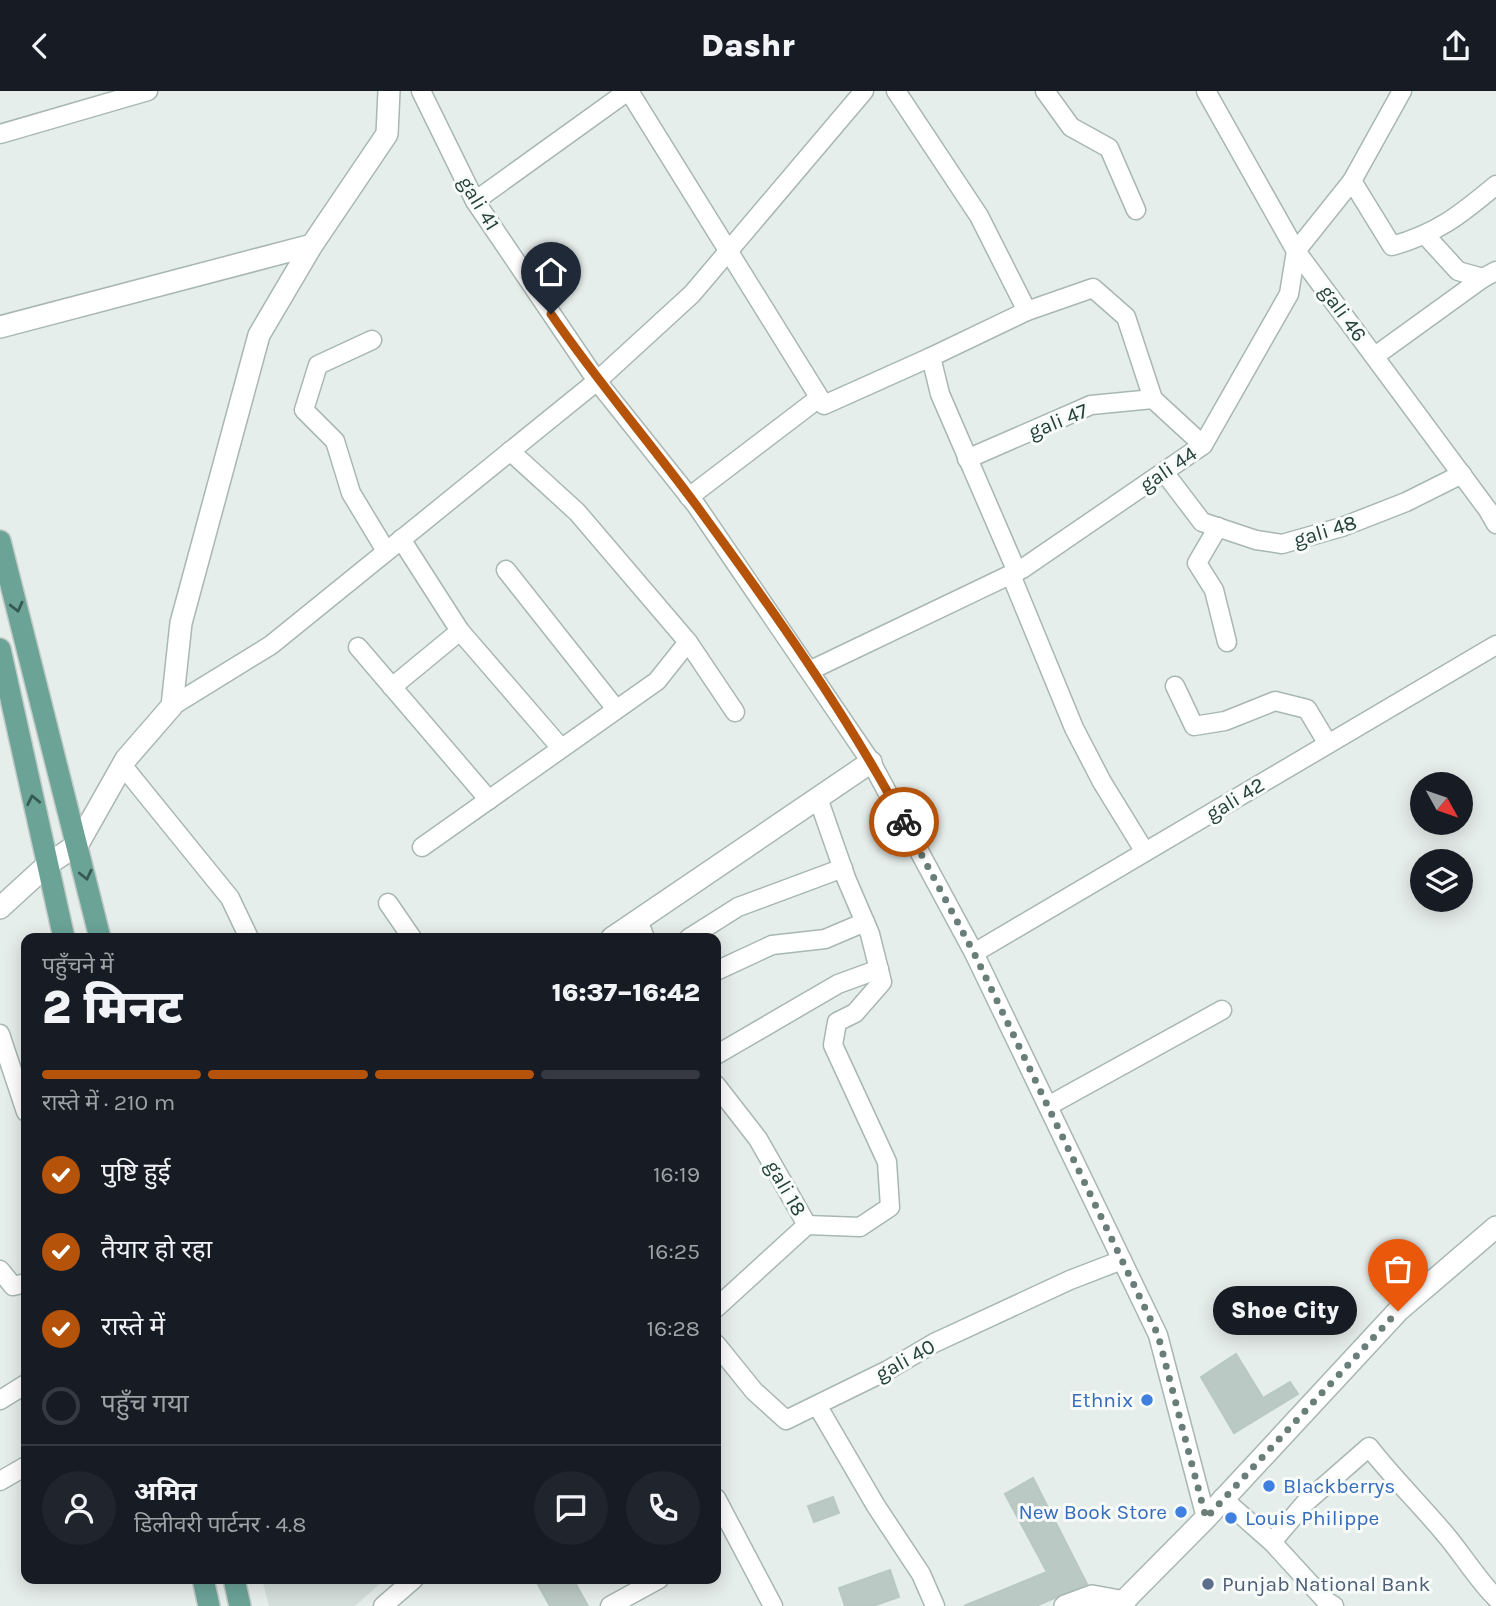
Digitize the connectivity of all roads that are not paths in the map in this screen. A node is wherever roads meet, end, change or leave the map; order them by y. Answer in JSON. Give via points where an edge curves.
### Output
{"nodes":[{"id":1,"x":148,"y":91,"type":"edge"},
{"id":2,"x":388,"y":91,"type":"edge"},
{"id":3,"x":421,"y":91,"type":"edge"},
{"id":4,"x":628,"y":91,"type":"edge"},
{"id":5,"x":864,"y":91,"type":"edge"},
{"id":6,"x":1045,"y":91,"type":"edge"},
{"id":7,"x":1206,"y":91,"type":"edge"},
{"id":8,"x":1402,"y":91,"type":"edge"},
{"id":9,"x":900,"y":92,"type":"edge"},
{"id":10,"x":0,"y":134,"type":"edge"},
{"id":11,"x":1353,"y":181,"type":"junction"},
{"id":12,"x":1496,"y":185,"type":"edge"},
{"id":13,"x":475,"y":201,"type":"junction"},
{"id":14,"x":1136,"y":210,"type":"dead end"},
{"id":15,"x":1427,"y":237,"type":"junction"},
{"id":16,"x":312,"y":245,"type":"junction"},
{"id":17,"x":1296,"y":251,"type":"junction"},
{"id":18,"x":727,"y":253,"type":"junction"},
{"id":19,"x":1490,"y":275,"type":"edge"},
{"id":20,"x":1027,"y":311,"type":"junction"},
{"id":21,"x":0,"y":327,"type":"edge"},
{"id":22,"x":372,"y":340,"type":"dead end"},
{"id":23,"x":1375,"y":356,"type":"junction"},
{"id":24,"x":931,"y":357,"type":"junction"},
{"id":25,"x":597,"y":381,"type":"junction"},
{"id":26,"x":819,"y":398,"type":"junction"},
{"id":27,"x":1153,"y":399,"type":"junction"},
{"id":28,"x":1203,"y":445,"type":"junction"},
{"id":29,"x":510,"y":451,"type":"junction"},
{"id":30,"x":967,"y":459,"type":"junction"},
{"id":31,"x":1164,"y":472,"type":"junction"},
{"id":32,"x":1462,"y":474,"type":"junction"},
{"id":33,"x":689,"y":497,"type":"junction"},
{"id":34,"x":1494,"y":514,"type":"edge"},
{"id":35,"x":1218,"y":527,"type":"junction"},
{"id":36,"x":401,"y":539,"type":"junction"},
{"id":37,"x":0,"y":541,"type":"edge"},
{"id":38,"x":386,"y":551,"type":"junction"},
{"id":39,"x":506,"y":570,"type":"dead end"},
{"id":40,"x":1014,"y":574,"type":"junction"},
{"id":41,"x":460,"y":631,"type":"junction"},
{"id":42,"x":688,"y":642,"type":"junction"},
{"id":43,"x":1227,"y":642,"type":"dead end"},
{"id":44,"x":1496,"y":645,"type":"edge"},
{"id":45,"x":358,"y":647,"type":"dead end"},
{"id":46,"x":1,"y":658,"type":"edge"},
{"id":47,"x":811,"y":670,"type":"junction"},
{"id":48,"x":1175,"y":686,"type":"dead end"},
{"id":49,"x":392,"y":687,"type":"junction"},
{"id":50,"x":172,"y":706,"type":"junction"},
{"id":51,"x":616,"y":709,"type":"junction"},
{"id":52,"x":735,"y":712,"type":"dead end"},
{"id":53,"x":1328,"y":744,"type":"junction"},
{"id":54,"x":561,"y":748,"type":"junction"},
{"id":55,"x":872,"y":762,"type":"junction"},
{"id":56,"x":122,"y":766,"type":"junction"},
{"id":57,"x":818,"y":797,"type":"junction"},
{"id":58,"x":489,"y":800,"type":"junction"},
{"id":59,"x":78,"y":843,"type":"junction"},
{"id":60,"x":422,"y":847,"type":"dead end"},
{"id":61,"x":1146,"y":852,"type":"junction"},
{"id":62,"x":47,"y":865,"type":"junction"},
{"id":63,"x":843,"y":868,"type":"junction"},
{"id":64,"x":388,"y":903,"type":"dead end"},
{"id":65,"x":0,"y":908,"type":"edge"},
{"id":66,"x":865,"y":922,"type":"junction"},
{"id":67,"x":641,"y":929,"type":"edge"},
{"id":68,"x":63,"y":933,"type":"edge"},
{"id":69,"x":99,"y":933,"type":"edge"},
{"id":70,"x":247,"y":933,"type":"edge"},
{"id":71,"x":409,"y":933,"type":"edge"},
{"id":72,"x":697,"y":933,"type":"edge"},
{"id":73,"x":974,"y":953,"type":"junction"},
{"id":74,"x":721,"y":969,"type":"edge"},
{"id":75,"x":879,"y":969,"type":"junction"},
{"id":76,"x":1222,"y":1010,"type":"dead end"},
{"id":77,"x":0,"y":1034,"type":"edge"},
{"id":78,"x":721,"y":1052,"type":"edge"},
{"id":79,"x":721,"y":1091,"type":"edge"},
{"id":80,"x":21,"y":1097,"type":"edge"},
{"id":81,"x":1048,"y":1106,"type":"junction"},
{"id":82,"x":807,"y":1225,"type":"junction"},
{"id":83,"x":1496,"y":1227,"type":"edge"},
{"id":84,"x":1122,"y":1260,"type":"junction"},
{"id":85,"x":0,"y":1270,"type":"edge"},
{"id":86,"x":21,"y":1284,"type":"edge"},
{"id":87,"x":721,"y":1303,"type":"edge"},
{"id":88,"x":721,"y":1350,"type":"edge"},
{"id":89,"x":21,"y":1387,"type":"edge"},
{"id":90,"x":0,"y":1400,"type":"edge"},
{"id":91,"x":817,"y":1405,"type":"junction"},
{"id":92,"x":21,"y":1469,"type":"edge"},
{"id":93,"x":0,"y":1481,"type":"edge"},
{"id":94,"x":1222,"y":1498,"type":"junction"},
{"id":95,"x":721,"y":1507,"type":"edge"},
{"id":96,"x":1206,"y":1518,"type":"junction"},
{"id":97,"x":1272,"y":1542,"type":"junction"},
{"id":98,"x":204,"y":1584,"type":"edge"},
{"id":99,"x":235,"y":1584,"type":"edge"},
{"id":100,"x":408,"y":1584,"type":"edge"},
{"id":101,"x":650,"y":1584,"type":"edge"},
{"id":102,"x":1496,"y":1598,"type":"edge"},
{"id":103,"x":1123,"y":1605,"type":"edge"},
{"id":104,"x":209,"y":1606,"type":"edge"},
{"id":105,"x":240,"y":1606,"type":"edge"},
{"id":106,"x":383,"y":1606,"type":"edge"},
{"id":107,"x":610,"y":1606,"type":"edge"},
{"id":108,"x":773,"y":1606,"type":"edge"},
{"id":109,"x":935,"y":1606,"type":"edge"},
{"id":110,"x":1065,"y":1606,"type":"edge"},
{"id":111,"x":1334,"y":1606,"type":"edge"}],
"edges":[{"from":1,"to":10,"type":"street"},
{"from":2,"to":16,"type":"street","via":[[387,134]]},
{"from":3,"to":13,"type":"street","name":"gali 41"},
{"from":4,"to":13,"type":"street"},
{"from":4,"to":18,"type":"street"},
{"from":5,"to":18,"type":"street"},
{"from":6,"to":14,"type":"street","via":[[1071,127],[1110,148]]},
{"from":7,"to":17,"type":"street","name":"gali 46"},
{"from":8,"to":11,"type":"street","name":"gali 44"},
{"from":9,"to":20,"type":"street","via":[[979,216]]},
{"from":11,"to":15,"type":"street","via":[[1392,246]]},
{"from":11,"to":17,"type":"street","name":"gali 44"},
{"from":12,"to":15,"type":"street"},
{"from":13,"to":25,"type":"street","name":"gali 41"},
{"from":15,"to":19,"type":"street","via":[[1458,271]]},
{"from":16,"to":21,"type":"street"},
{"from":16,"to":50,"type":"street","via":[[259,335],[181,623]]},
{"from":17,"to":23,"type":"street","name":"gali 46"},
{"from":17,"to":28,"type":"street","name":"gali 44","via":[[1289,294]]},
{"from":18,"to":25,"type":"street","via":[[692,294]]},
{"from":18,"to":26,"type":"street"},
{"from":19,"to":23,"type":"street"},
{"from":20,"to":24,"type":"street"},
{"from":20,"to":27,"type":"street","via":[[1093,288],[1126,317]]},
{"from":22,"to":38,"type":"street","via":[[318,365],[304,410],[335,441],[351,493]]},
{"from":23,"to":32,"type":"street","name":"gali 46"},
{"from":24,"to":26,"type":"street","via":[[824,405]]},
{"from":24,"to":30,"type":"street","via":[[940,394]]},
{"from":25,"to":29,"type":"street"},
{"from":25,"to":33,"type":"street","name":"gali 41"},
{"from":26,"to":33,"type":"street"},
{"from":27,"to":28,"type":"street"},
{"from":27,"to":30,"type":"street","name":"gali 47","via":[[1091,405]]},
{"from":28,"to":31,"type":"street","name":"gali 44"},
{"from":29,"to":36,"type":"street"},
{"from":29,"to":42,"type":"street","via":[[577,512]]},
{"from":30,"to":40,"type":"street"},
{"from":31,"to":35,"type":"street","name":"gali 48","via":[[1202,522]]},
{"from":31,"to":40,"type":"street","name":"gali 44"},
{"from":32,"to":34,"type":"street","name":"gali 46"},
{"from":32,"to":35,"type":"street","name":"gali 48","via":[[1368,517],[1282,544]]},
{"from":33,"to":47,"type":"street","name":"gali 41"},
{"from":35,"to":43,"type":"street","via":[[1198,563],[1214,590]]},
{"from":36,"to":38,"type":"street"},
{"from":36,"to":41,"type":"street"},
{"from":37,"to":59,"type":"main road","one_way":true},
{"from":38,"to":50,"type":"street","via":[[271,645]]},
{"from":39,"to":51,"type":"street"},
{"from":40,"to":47,"type":"street","name":"gali 44"},
{"from":40,"to":61,"type":"street","via":[[1074,728]]},
{"from":41,"to":49,"type":"street"},
{"from":41,"to":54,"type":"street"},
{"from":42,"to":51,"type":"street","via":[[657,681]]},
{"from":42,"to":52,"type":"street"},
{"from":44,"to":53,"type":"street","name":"gali 42"},
{"from":45,"to":49,"type":"street"},
{"from":62,"to":46,"type":"main road","one_way":true},
{"from":47,"to":55,"type":"street","name":"gali 41"},
{"from":48,"to":53,"type":"street","via":[[1194,726],[1225,721],[1275,701],[1307,709]]},
{"from":49,"to":58,"type":"street"},
{"from":50,"to":56,"type":"street"},
{"from":51,"to":54,"type":"street"},
{"from":53,"to":61,"type":"street","name":"gali 42"},
{"from":54,"to":58,"type":"street"},
{"from":55,"to":57,"type":"street"},
{"from":55,"to":73,"type":"street","name":"gali 41"},
{"from":56,"to":59,"type":"street"},
{"from":56,"to":70,"type":"street","via":[[230,898]]},
{"from":57,"to":63,"type":"street"},
{"from":57,"to":67,"type":"street"},
{"from":58,"to":60,"type":"street"},
{"from":59,"to":62,"type":"street"},
{"from":59,"to":69,"type":"main road","one_way":true},
{"from":61,"to":73,"type":"street","name":"gali 42"},
{"from":62,"to":65,"type":"street"},
{"from":62,"to":68,"type":"main road"},
{"from":63,"to":66,"type":"street"},
{"from":63,"to":72,"type":"street","via":[[738,907]]},
{"from":64,"to":71,"type":"street"},
{"from":66,"to":74,"type":"street","via":[[825,939],[772,945]]},
{"from":66,"to":75,"type":"street"},
{"from":73,"to":81,"type":"street","name":"gali 41"},
{"from":75,"to":78,"type":"street","via":[[838,984]]},
{"from":75,"to":82,"type":"street","via":[[882,982],[855,1013],[838,1022],[834,1045],[887,1162],[890,1207],[860,1227]]},
{"from":76,"to":81,"type":"street"},
{"from":77,"to":80,"type":"street"},
{"from":79,"to":82,"type":"street","name":"gali 18","via":[[758,1139]]},
{"from":81,"to":84,"type":"street","name":"gali 41"},
{"from":82,"to":87,"type":"street","name":"gali 18"},
{"from":83,"to":94,"type":"street","via":[[1398,1311]]},
{"from":84,"to":91,"type":"street","name":"gali 40","via":[[934,1343]]},
{"from":84,"to":96,"type":"street","name":"gali 41","via":[[1158,1335]]},
{"from":85,"to":86,"type":"street","via":[[13,1286]]},
{"from":88,"to":91,"type":"street","name":"gali 40","via":[[754,1391],[786,1420]]},
{"from":89,"to":90,"type":"street"},
{"from":91,"to":109,"type":"street","via":[[921,1574]]},
{"from":92,"to":93,"type":"street"},
{"from":94,"to":96,"type":"street"},
{"from":94,"to":97,"type":"street"},
{"from":95,"to":108,"type":"street"},
{"from":96,"to":103,"type":"street"},
{"from":97,"to":102,"type":"street","via":[[1305,1503],[1369,1447]]},
{"from":97,"to":111,"type":"street"},
{"from":98,"to":104,"type":"main road"},
{"from":99,"to":105,"type":"main road"},
{"from":100,"to":106,"type":"street"},
{"from":101,"to":107,"type":"street"},
{"from":103,"to":110,"type":"street","via":[[1092,1596]]}]}
